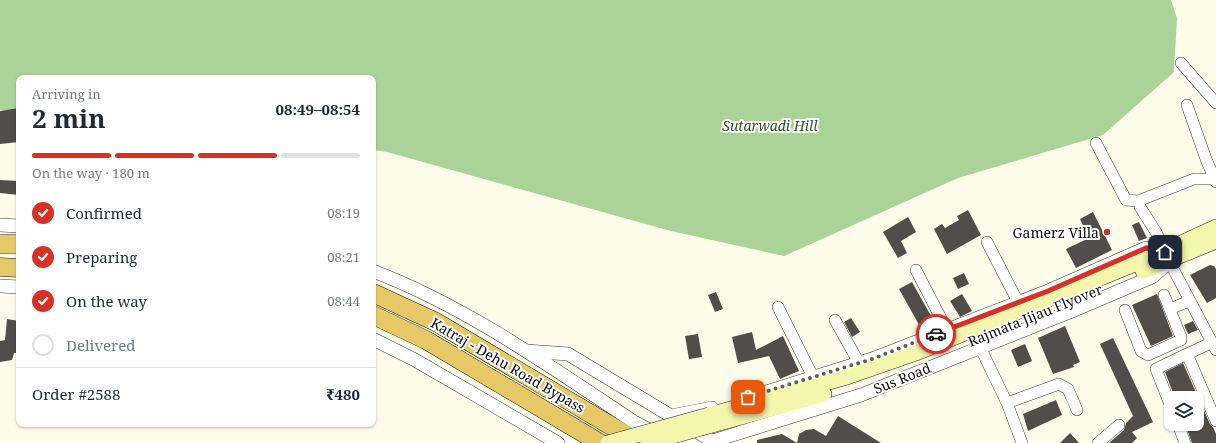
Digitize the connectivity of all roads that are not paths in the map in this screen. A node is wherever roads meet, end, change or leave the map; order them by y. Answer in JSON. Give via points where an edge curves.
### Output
{"nodes":[{"id":1,"x":1181,"y":63,"type":"dead end"},
{"id":2,"x":1216,"y":103,"type":"edge"},
{"id":3,"x":1187,"y":105,"type":"dead end"},
{"id":4,"x":1096,"y":143,"type":"dead end"},
{"id":5,"x":1215,"y":180,"type":"edge"},
{"id":6,"x":1140,"y":207,"type":"dead end"},
{"id":7,"x":0,"y":225,"type":"edge"},
{"id":8,"x":16,"y":226,"type":"edge"},
{"id":9,"x":1216,"y":227,"type":"edge"},
{"id":10,"x":987,"y":242,"type":"dead end"},
{"id":11,"x":1215,"y":243,"type":"edge"},
{"id":12,"x":0,"y":244,"type":"edge"},
{"id":13,"x":16,"y":244,"type":"edge"},
{"id":14,"x":1167,"y":256,"type":"junction"},
{"id":15,"x":0,"y":267,"type":"edge"},
{"id":16,"x":16,"y":268,"type":"edge"},
{"id":17,"x":916,"y":270,"type":"dead end"},
{"id":18,"x":376,"y":272,"type":"edge"},
{"id":19,"x":0,"y":286,"type":"edge"},
{"id":20,"x":16,"y":287,"type":"edge"},
{"id":21,"x":376,"y":295,"type":"edge"},
{"id":22,"x":1164,"y":295,"type":"dead end"},
{"id":23,"x":1189,"y":301,"type":"junction"},
{"id":24,"x":1018,"y":302,"type":"junction"},
{"id":25,"x":778,"y":308,"type":"dead end"},
{"id":26,"x":1170,"y":309,"type":"junction"},
{"id":27,"x":1125,"y":310,"type":"dead end"},
{"id":28,"x":376,"y":316,"type":"edge"},
{"id":29,"x":835,"y":320,"type":"dead end"},
{"id":30,"x":947,"y":330,"type":"junction"},
{"id":31,"x":376,"y":340,"type":"edge"},
{"id":32,"x":1213,"y":346,"type":"edge"},
{"id":33,"x":980,"y":347,"type":"junction"},
{"id":34,"x":524,"y":351,"type":"junction"},
{"id":35,"x":1187,"y":354,"type":"junction"},
{"id":36,"x":860,"y":363,"type":"junction"},
{"id":37,"x":813,"y":378,"type":"junction"},
{"id":38,"x":1165,"y":391,"type":"edge"},
{"id":39,"x":1007,"y":403,"type":"junction"},
{"id":40,"x":1077,"y":410,"type":"dead end"},
{"id":41,"x":713,"y":415,"type":"junction"},
{"id":42,"x":671,"y":416,"type":"junction"},
{"id":43,"x":1216,"y":422,"type":"edge"},
{"id":44,"x":1119,"y":425,"type":"dead end"},
{"id":45,"x":1181,"y":431,"type":"edge"},
{"id":46,"x":714,"y":442,"type":"edge"},
{"id":47,"x":558,"y":443,"type":"edge"},
{"id":48,"x":600,"y":443,"type":"edge"},
{"id":49,"x":608,"y":443,"type":"edge"},
{"id":50,"x":640,"y":443,"type":"edge"},
{"id":51,"x":648,"y":443,"type":"edge"},
{"id":52,"x":674,"y":443,"type":"edge"},
{"id":53,"x":1022,"y":443,"type":"edge"},
{"id":54,"x":1098,"y":443,"type":"edge"},
{"id":55,"x":1185,"y":443,"type":"edge"}],
"edges":[{"from":1,"to":2,"type":"street"},
{"from":3,"to":5,"type":"street"},
{"from":4,"to":5,"type":"street","via":[[1126,200],[1138,201],[1194,179]]},
{"from":6,"to":14,"type":"street"},
{"from":7,"to":8,"type":"street"},
{"from":9,"to":14,"type":"main road","name":"Sus Road"},
{"from":10,"to":24,"type":"street"},
{"from":11,"to":14,"type":"main road","name":"Sus Road"},
{"from":12,"to":13,"type":"highway"},
{"from":14,"to":23,"type":"street"},
{"from":14,"to":24,"type":"street","name":"Sus Road","via":[[1146,248]]},
{"from":14,"to":33,"type":"street","name":"Sus Road","via":[[1152,277]]},
{"from":14,"to":41,"type":"main road","name":"Rajmata Jijau Flyover","via":[[914,364],[857,384]]},
{"from":15,"to":16,"type":"highway"},
{"from":17,"to":30,"type":"street"},
{"from":18,"to":34,"type":"street","via":[[401,282],[490,328]]},
{"from":19,"to":20,"type":"street"},
{"from":21,"to":50,"type":"highway","name":"Katraj - Dehu Road Bypass","via":[[436,322]]},
{"from":22,"to":26,"type":"street"},
{"from":23,"to":26,"type":"street"},
{"from":23,"to":32,"type":"street"},
{"from":24,"to":30,"type":"street","name":"Sus Road"},
{"from":25,"to":37,"type":"street"},
{"from":26,"to":27,"type":"street","via":[[1181,340],[1148,355],[1142,351]]},
{"from":28,"to":48,"type":"highway","name":"Katraj - Dehu Road Bypass","via":[[432,343]]},
{"from":29,"to":36,"type":"street"},
{"from":30,"to":36,"type":"street","name":"Sus Road"},
{"from":31,"to":47,"type":"street","via":[[415,360]]},
{"from":32,"to":35,"type":"street"},
{"from":33,"to":39,"type":"street"},
{"from":33,"to":46,"type":"street","name":"Sus Road","via":[[861,395]]},
{"from":34,"to":42,"type":"street","via":[[568,354]]},
{"from":34,"to":52,"type":"street","via":[[634,422]]},
{"from":35,"to":38,"type":"street","via":[[1156,369]]},
{"from":35,"to":43,"type":"street"},
{"from":36,"to":37,"type":"street","name":"Sus Road"},
{"from":37,"to":41,"type":"street","name":"Sus Road"},
{"from":39,"to":40,"type":"street","via":[[1059,384],[1068,389]]},
{"from":39,"to":53,"type":"street"},
{"from":41,"to":42,"type":"street","name":"Sus Road"},
{"from":41,"to":49,"type":"main road","name":"Rajmata Jijau Flyover","bridge":true},
{"from":41,"to":51,"type":"main road","name":"Rajmata Jijau Flyover","bridge":true},
{"from":42,"to":46,"type":"street"},
{"from":44,"to":54,"type":"street"},
{"from":45,"to":55,"type":"street"}]}
